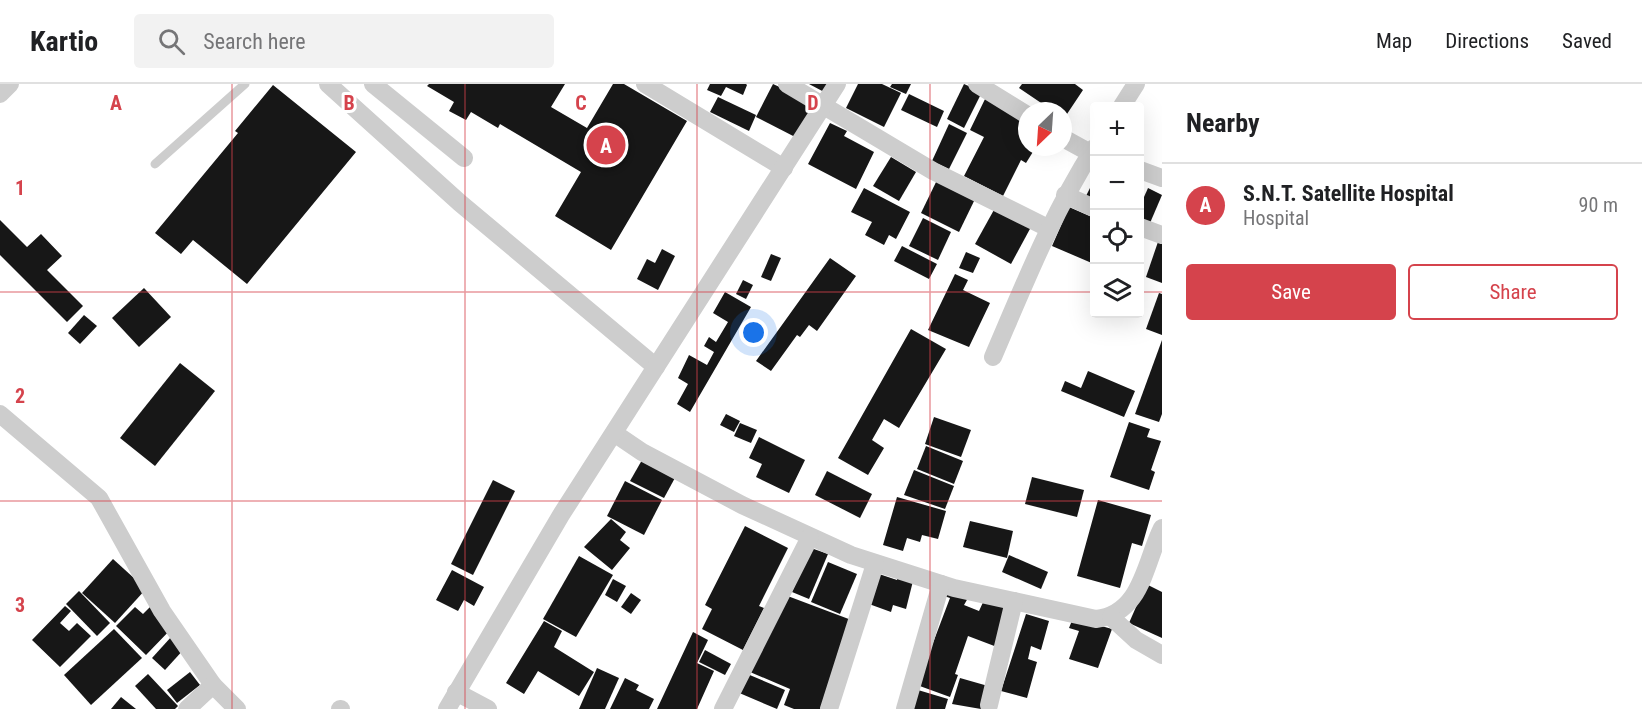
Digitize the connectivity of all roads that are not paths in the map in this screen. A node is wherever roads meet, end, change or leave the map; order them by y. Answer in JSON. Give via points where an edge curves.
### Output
{"nodes":[{"id":1,"x":10,"y":84,"type":"edge"},
{"id":2,"x":245,"y":84,"type":"edge"},
{"id":3,"x":328,"y":84,"type":"edge"},
{"id":4,"x":373,"y":84,"type":"edge"},
{"id":5,"x":645,"y":84,"type":"edge"},
{"id":6,"x":787,"y":84,"type":"edge"},
{"id":7,"x":837,"y":84,"type":"edge"},
{"id":8,"x":977,"y":84,"type":"edge"},
{"id":9,"x":1136,"y":84,"type":"edge"},
{"id":10,"x":0,"y":94,"type":"edge"},
{"id":11,"x":1125,"y":102,"type":"edge"},
{"id":12,"x":824,"y":105,"type":"junction"},
{"id":13,"x":1018,"y":109,"type":"edge"},
{"id":14,"x":1072,"y":142,"type":"edge"},
{"id":15,"x":1090,"y":151,"type":"edge"},
{"id":16,"x":1090,"y":156,"type":"edge"},
{"id":17,"x":464,"y":158,"type":"dead end"},
{"id":18,"x":155,"y":164,"type":"dead end"},
{"id":19,"x":784,"y":168,"type":"junction"},
{"id":20,"x":1144,"y":171,"type":"edge"},
{"id":21,"x":1162,"y":178,"type":"edge"},
{"id":22,"x":1065,"y":195,"type":"junction"},
{"id":23,"x":1090,"y":206,"type":"edge"},
{"id":24,"x":1048,"y":228,"type":"junction"},
{"id":25,"x":1144,"y":228,"type":"edge"},
{"id":26,"x":1162,"y":235,"type":"edge"},
{"id":27,"x":993,"y":357,"type":"dead end"},
{"id":28,"x":656,"y":367,"type":"junction"},
{"id":29,"x":0,"y":414,"type":"edge"},
{"id":30,"x":614,"y":433,"type":"junction"},
{"id":31,"x":1162,"y":528,"type":"edge"},
{"id":32,"x":810,"y":537,"type":"junction"},
{"id":33,"x":874,"y":564,"type":"junction"},
{"id":34,"x":941,"y":584,"type":"junction"},
{"id":35,"x":1014,"y":601,"type":"junction"},
{"id":36,"x":1111,"y":617,"type":"junction"},
{"id":37,"x":1162,"y":655,"type":"edge"},
{"id":38,"x":213,"y":685,"type":"junction"},
{"id":39,"x":456,"y":692,"type":"junction"},
{"id":40,"x":989,"y":705,"type":"dead end"},
{"id":41,"x":187,"y":709,"type":"edge"},
{"id":42,"x":237,"y":709,"type":"edge"},
{"id":43,"x":447,"y":709,"type":"edge"},
{"id":44,"x":488,"y":709,"type":"edge"},
{"id":45,"x":723,"y":709,"type":"edge"},
{"id":46,"x":829,"y":709,"type":"edge"},
{"id":47,"x":905,"y":709,"type":"edge"}],
"edges":[{"from":1,"to":10,"type":"street"},
{"from":2,"to":18,"type":"lane"},
{"from":3,"to":28,"type":"street","via":[[460,202]]},
{"from":4,"to":17,"type":"street"},
{"from":5,"to":19,"type":"street"},
{"from":6,"to":12,"type":"street"},
{"from":7,"to":12,"type":"street"},
{"from":8,"to":13,"type":"street"},
{"from":9,"to":11,"type":"street"},
{"from":12,"to":19,"type":"street"},
{"from":12,"to":24,"type":"street","via":[[933,171]]},
{"from":14,"to":15,"type":"street"},
{"from":16,"to":22,"type":"street"},
{"from":19,"to":28,"type":"street"},
{"from":20,"to":21,"type":"street"},
{"from":22,"to":23,"type":"street"},
{"from":22,"to":24,"type":"street"},
{"from":24,"to":27,"type":"street"},
{"from":25,"to":26,"type":"street"},
{"from":28,"to":30,"type":"street"},
{"from":29,"to":38,"type":"street","via":[[99,498],[162,611]]},
{"from":30,"to":32,"type":"street","via":[[652,457]]},
{"from":30,"to":39,"type":"street"},
{"from":31,"to":36,"type":"street","via":[[1133,597]]},
{"from":32,"to":33,"type":"street"},
{"from":32,"to":45,"type":"street"},
{"from":33,"to":34,"type":"street"},
{"from":33,"to":46,"type":"street"},
{"from":34,"to":35,"type":"street"},
{"from":34,"to":47,"type":"street"},
{"from":35,"to":36,"type":"street","via":[[1096,619]]},
{"from":35,"to":40,"type":"street"},
{"from":36,"to":37,"type":"street","via":[[1136,640]]},
{"from":38,"to":41,"type":"street"},
{"from":38,"to":42,"type":"street"},
{"from":39,"to":43,"type":"street"},
{"from":39,"to":44,"type":"street"}]}
